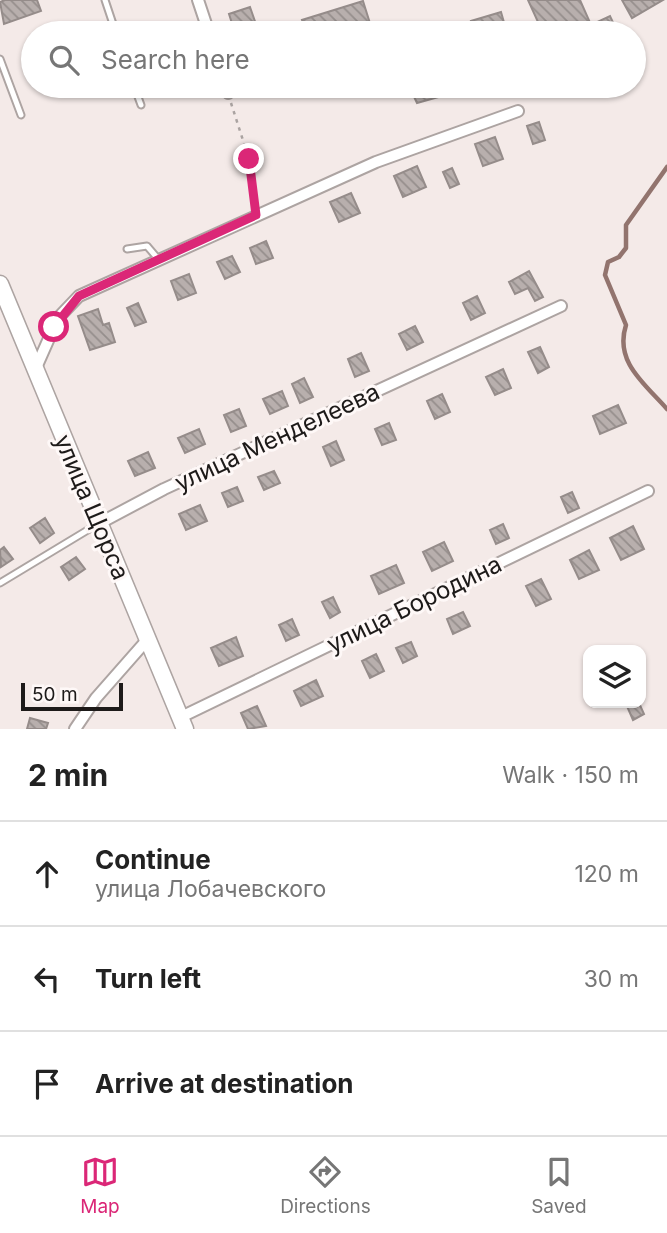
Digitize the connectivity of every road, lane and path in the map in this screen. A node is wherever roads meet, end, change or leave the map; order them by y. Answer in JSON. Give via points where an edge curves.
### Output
{"nodes":[{"id":1,"x":105,"y":0,"type":"edge"},
{"id":2,"x":198,"y":0,"type":"edge"},
{"id":3,"x":112,"y":21,"type":"edge"},
{"id":4,"x":205,"y":21,"type":"edge"},
{"id":5,"x":0,"y":59,"type":"edge"},
{"id":6,"x":138,"y":98,"type":"edge"},
{"id":7,"x":230,"y":98,"type":"edge"},
{"id":8,"x":141,"y":105,"type":"dead end"},
{"id":9,"x":518,"y":111,"type":"dead end"},
{"id":10,"x":21,"y":115,"type":"dead end"},
{"id":11,"x":256,"y":215,"type":"junction"},
{"id":12,"x":127,"y":249,"type":"dead end"},
{"id":13,"x":159,"y":260,"type":"junction"},
{"id":14,"x":0,"y":284,"type":"edge"},
{"id":15,"x":561,"y":306,"type":"dead end"},
{"id":16,"x":35,"y":370,"type":"junction"},
{"id":17,"x":648,"y":491,"type":"dead end"},
{"id":18,"x":98,"y":524,"type":"junction"},
{"id":19,"x":0,"y":583,"type":"edge"},
{"id":20,"x":147,"y":640,"type":"junction"},
{"id":21,"x":183,"y":723,"type":"edge"},
{"id":22,"x":75,"y":729,"type":"edge"}],
"edges":[{"from":1,"to":3,"type":"lane"},
{"from":2,"to":4,"type":"street"},
{"from":5,"to":10,"type":"lane"},
{"from":6,"to":8,"type":"lane"},
{"from":7,"to":11,"type":"path","via":[[249,159]]},
{"from":9,"to":11,"type":"street","via":[[376,162]]},
{"from":11,"to":13,"type":"street"},
{"from":12,"to":13,"type":"lane","via":[[147,246]]},
{"from":13,"to":16,"type":"street","via":[[79,296],[58,318]]},
{"from":14,"to":16,"type":"main road","name":"улица Щорса"},
{"from":15,"to":18,"type":"street","name":"улица Менделеева","via":[[164,489]]},
{"from":16,"to":18,"type":"main road","name":"улица Щорса"},
{"from":17,"to":21,"type":"street","name":"улица Бородина"},
{"from":18,"to":19,"type":"lane","name":"улица Менделеева"},
{"from":18,"to":20,"type":"main road","name":"улица Щорса"},
{"from":20,"to":21,"type":"main road","name":"улица Щорса"},
{"from":20,"to":22,"type":"street"}]}
